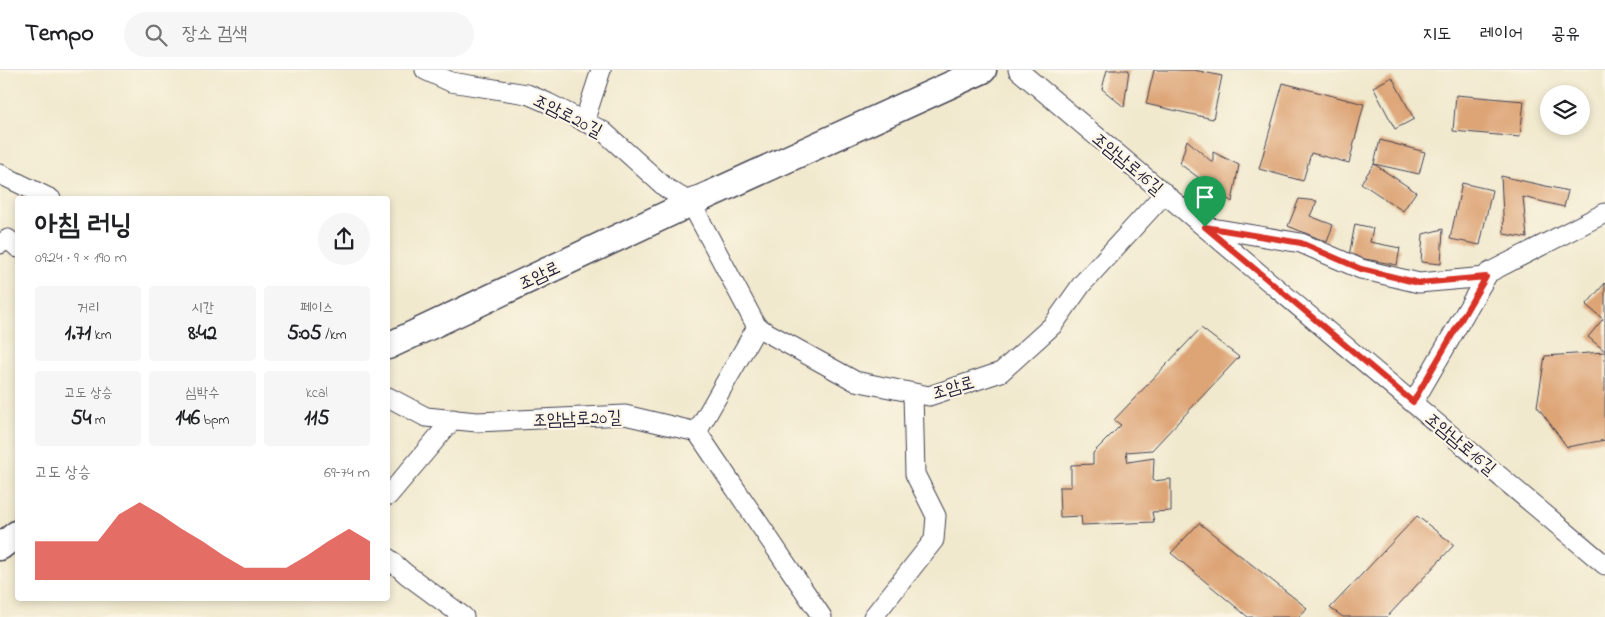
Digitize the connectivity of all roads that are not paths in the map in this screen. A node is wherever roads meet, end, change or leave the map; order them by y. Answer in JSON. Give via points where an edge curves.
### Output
{"nodes":[{"id":1,"x":425,"y":70,"type":"edge"},
{"id":2,"x":601,"y":70,"type":"edge"},
{"id":3,"x":983,"y":70,"type":"edge"},
{"id":4,"x":1018,"y":70,"type":"edge"},
{"id":5,"x":584,"y":122,"type":"junction"},
{"id":6,"x":0,"y":174,"type":"edge"},
{"id":7,"x":1165,"y":193,"type":"junction"},
{"id":8,"x":45,"y":196,"type":"edge"},
{"id":9,"x":691,"y":204,"type":"junction"},
{"id":10,"x":1605,"y":212,"type":"edge"},
{"id":11,"x":1205,"y":227,"type":"junction"},
{"id":12,"x":1486,"y":277,"type":"junction"},
{"id":13,"x":757,"y":327,"type":"junction"},
{"id":14,"x":390,"y":345,"type":"edge"},
{"id":15,"x":913,"y":393,"type":"junction"},
{"id":16,"x":390,"y":398,"type":"edge"},
{"id":17,"x":1413,"y":402,"type":"junction"},
{"id":18,"x":453,"y":419,"type":"junction"},
{"id":19,"x":697,"y":432,"type":"junction"},
{"id":20,"x":390,"y":494,"type":"edge"},
{"id":21,"x":15,"y":535,"type":"edge"},
{"id":22,"x":0,"y":547,"type":"edge"},
{"id":23,"x":390,"y":560,"type":"edge"},
{"id":24,"x":1605,"y":566,"type":"edge"},
{"id":25,"x":464,"y":617,"type":"edge"},
{"id":26,"x":822,"y":617,"type":"edge"},
{"id":27,"x":874,"y":617,"type":"edge"}],
"edges":[{"from":1,"to":5,"type":"street","name":"조암로20길","via":[[452,82],[527,94]]},
{"from":2,"to":5,"type":"street"},
{"from":3,"to":9,"type":"main road","name":"조암로"},
{"from":4,"to":7,"type":"street","name":"조암남로16길"},
{"from":5,"to":9,"type":"street","name":"조암로20길","via":[[603,131],[666,188]]},
{"from":6,"to":8,"type":"street"},
{"from":7,"to":11,"type":"street","name":"조암남로16길"},
{"from":7,"to":15,"type":"street","name":"조암로","via":[[1082,284],[1053,325],[1001,372],[929,396]]},
{"from":9,"to":13,"type":"street"},
{"from":9,"to":14,"type":"main road","name":"조암로"},
{"from":10,"to":12,"type":"street"},
{"from":11,"to":12,"type":"street","via":[[1301,243],[1361,269],[1419,283]]},
{"from":11,"to":17,"type":"street","name":"조암남로16길"},
{"from":12,"to":17,"type":"street"},
{"from":13,"to":15,"type":"street","name":"조암로","via":[[855,381]]},
{"from":13,"to":19,"type":"street"},
{"from":15,"to":27,"type":"street","via":[[915,474],[936,516],[934,540]]},
{"from":16,"to":18,"type":"street","name":"조암남로20길","via":[[426,417]]},
{"from":17,"to":24,"type":"street","name":"조암남로16길"},
{"from":18,"to":19,"type":"street","name":"조암남로20길","via":[[476,422],[625,415]]},
{"from":18,"to":20,"type":"street"},
{"from":19,"to":26,"type":"street"},
{"from":21,"to":22,"type":"main road"},
{"from":23,"to":25,"type":"street"}]}
